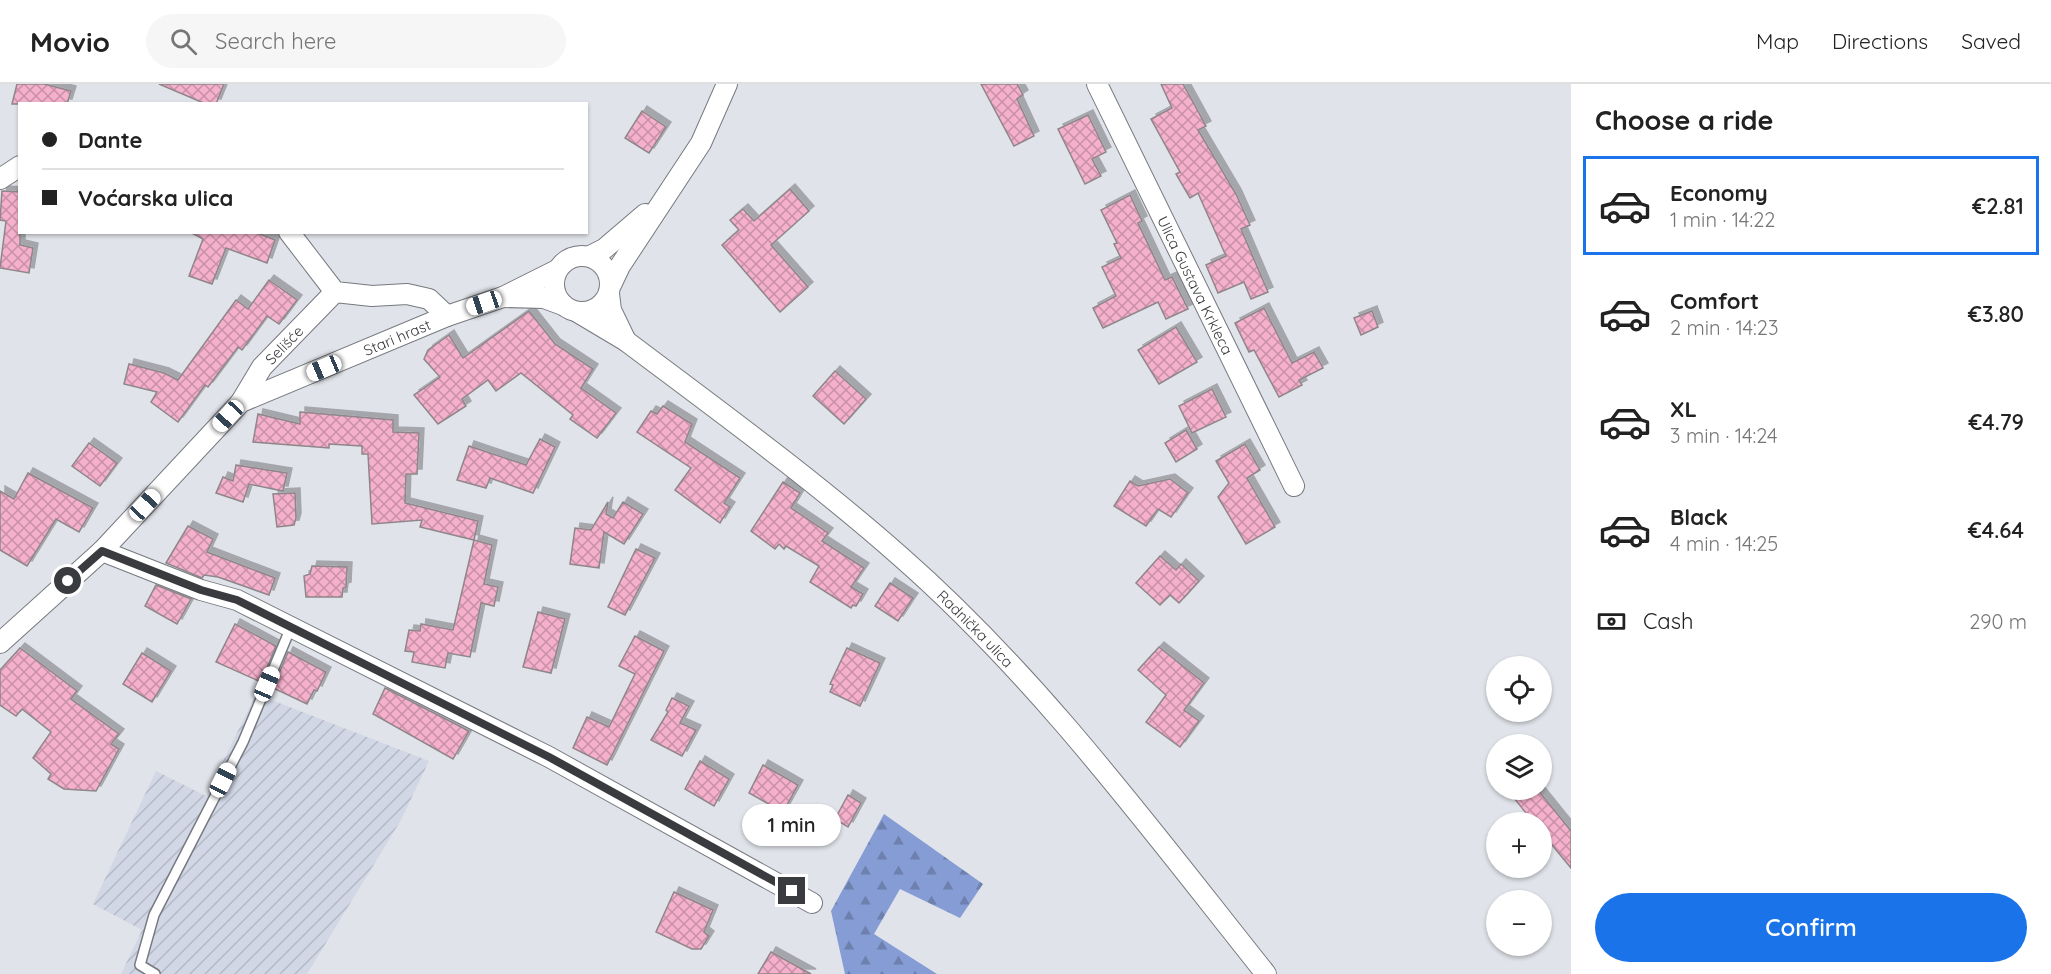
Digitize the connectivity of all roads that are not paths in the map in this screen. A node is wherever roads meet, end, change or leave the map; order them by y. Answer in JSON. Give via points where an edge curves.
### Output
{"nodes":[{"id":1,"x":727,"y":84,"type":"edge"},
{"id":2,"x":1097,"y":84,"type":"edge"},
{"id":3,"x":18,"y":167,"type":"edge"},
{"id":4,"x":0,"y":178,"type":"edge"},
{"id":5,"x":672,"y":187,"type":"junction"},
{"id":6,"x":291,"y":234,"type":"edge"},
{"id":7,"x":590,"y":256,"type":"junction"},
{"id":8,"x":557,"y":270,"type":"junction"},
{"id":9,"x":610,"y":290,"type":"junction"},
{"id":10,"x":335,"y":292,"type":"junction"},
{"id":11,"x":503,"y":297,"type":"junction"},
{"id":12,"x":571,"y":309,"type":"junction"},
{"id":13,"x":447,"y":316,"type":"junction"},
{"id":14,"x":626,"y":341,"type":"junction"},
{"id":15,"x":241,"y":402,"type":"junction"},
{"id":16,"x":1294,"y":486,"type":"dead end"},
{"id":17,"x":102,"y":551,"type":"junction"},
{"id":18,"x":291,"y":627,"type":"junction"},
{"id":19,"x":0,"y":643,"type":"edge"},
{"id":20,"x":812,"y":903,"type":"dead end"},
{"id":21,"x":155,"y":974,"type":"edge"},
{"id":22,"x":1266,"y":974,"type":"edge"}],
"edges":[{"from":1,"to":5,"type":"street","via":[[701,143]]},
{"from":2,"to":16,"type":"street","name":"Ulica Gustava Krkleca"},
{"from":3,"to":4,"type":"street"},
{"from":5,"to":7,"type":"street","via":[[638,222]]},
{"from":5,"to":9,"type":"street","via":[[620,266]]},
{"from":6,"to":10,"type":"street"},
{"from":7,"to":8,"type":"street","via":[[571,258]]},
{"from":7,"to":9,"type":"street","via":[[605,267]]},
{"from":8,"to":11,"type":"street","name":"Stari hrast"},
{"from":8,"to":12,"type":"street","via":[[554,288]]},
{"from":9,"to":12,"type":"street","via":[[597,308]]},
{"from":9,"to":14,"type":"street","name":"Radnička ulica","via":[[614,318]]},
{"from":10,"to":13,"type":"street","via":[[407,294],[429,299]]},
{"from":10,"to":15,"type":"street","name":"Selišće","via":[[262,367]]},
{"from":11,"to":12,"type":"street","name":"Stari hrast","via":[[544,298]]},
{"from":11,"to":13,"type":"street","name":"Stari hrast"},
{"from":12,"to":14,"type":"street","name":"Radnička ulica"},
{"from":13,"to":15,"type":"street","name":"Stari hrast"},
{"from":14,"to":22,"type":"street","name":"Radnička ulica","via":[[803,475],[902,558],[992,646],[1070,731]]},
{"from":15,"to":17,"type":"street","name":"Stari hrast"},
{"from":17,"to":18,"type":"street","via":[[237,600]]},
{"from":17,"to":19,"type":"street","name":"Stari hrast"},
{"from":18,"to":20,"type":"street","via":[[549,757]]},
{"from":18,"to":21,"type":"lane","via":[[243,742],[154,915],[140,965]]}]}
